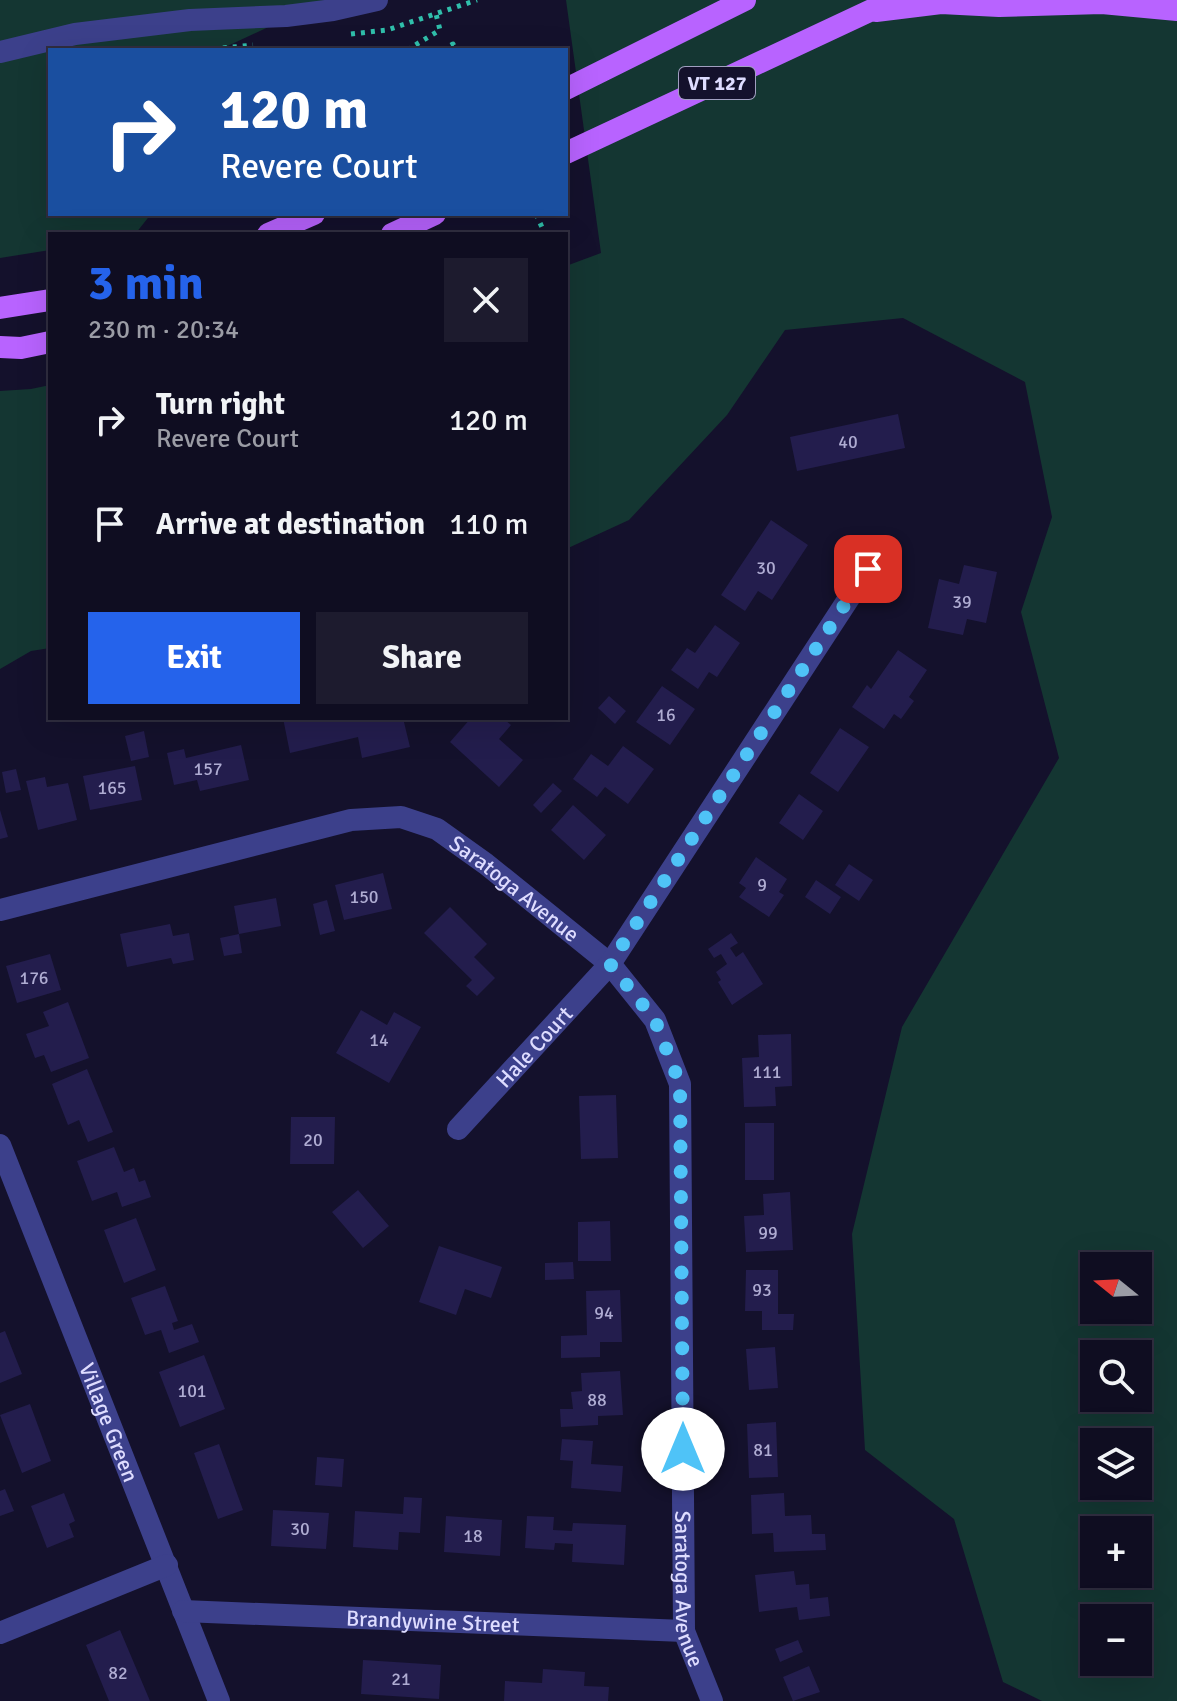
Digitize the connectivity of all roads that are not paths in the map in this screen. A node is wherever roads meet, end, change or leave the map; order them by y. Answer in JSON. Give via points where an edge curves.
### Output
{"nodes":[{"id":1,"x":377,"y":0,"type":"edge"},
{"id":2,"x":745,"y":0,"type":"edge"},
{"id":3,"x":893,"y":0,"type":"edge"},
{"id":4,"x":1177,"y":10,"type":"edge"},
{"id":5,"x":867,"y":12,"type":"junction"},
{"id":6,"x":0,"y":52,"type":"edge"},
{"id":7,"x":568,"y":88,"type":"edge"},
{"id":8,"x":568,"y":152,"type":"edge"},
{"id":9,"x":309,"y":216,"type":"edge"},
{"id":10,"x":431,"y":216,"type":"edge"},
{"id":11,"x":273,"y":232,"type":"edge"},
{"id":12,"x":396,"y":232,"type":"edge"},
{"id":13,"x":48,"y":300,"type":"edge"},
{"id":14,"x":0,"y":308,"type":"edge"},
{"id":15,"x":48,"y":342,"type":"edge"},
{"id":16,"x":0,"y":347,"type":"edge"},
{"id":17,"x":868,"y":569,"type":"dead end"},
{"id":18,"x":0,"y":910,"type":"edge"},
{"id":19,"x":610,"y":964,"type":"junction"},
{"id":20,"x":458,"y":1129,"type":"dead end"},
{"id":21,"x":0,"y":1145,"type":"edge"},
{"id":22,"x":167,"y":1565,"type":"junction"},
{"id":23,"x":183,"y":1611,"type":"junction"},
{"id":24,"x":684,"y":1631,"type":"junction"},
{"id":25,"x":0,"y":1633,"type":"edge"},
{"id":26,"x":219,"y":1701,"type":"edge"},
{"id":27,"x":712,"y":1701,"type":"edge"}],
"edges":[{"from":1,"to":6,"type":"street","via":[[286,16],[190,20],[75,34]]},
{"from":2,"to":7,"type":"main road","number":"VT 127"},
{"from":3,"to":5,"type":"main road","number":"VT 127"},
{"from":4,"to":5,"type":"main road","via":[[1102,3],[941,3]]},
{"from":5,"to":8,"type":"main road","number":"VT 127"},
{"from":9,"to":11,"type":"main road"},
{"from":10,"to":12,"type":"main road"},
{"from":13,"to":14,"type":"main road"},
{"from":15,"to":16,"type":"main road"},
{"from":17,"to":19,"type":"street","name":"Hale Court"},
{"from":18,"to":19,"type":"street","name":"Saratoga Avenue","via":[[351,820],[401,817],[437,829]]},
{"from":19,"to":20,"type":"street","name":"Hale Court"},
{"from":19,"to":24,"type":"street","name":"Saratoga Avenue","via":[[655,1020],[680,1084]]},
{"from":21,"to":22,"type":"street","name":"Village Green"},
{"from":22,"to":23,"type":"street","name":"Village Green"},
{"from":22,"to":25,"type":"street"},
{"from":23,"to":24,"type":"street","name":"Brandywine Street"},
{"from":23,"to":26,"type":"street","name":"Village Green"},
{"from":24,"to":27,"type":"street","name":"Saratoga Avenue"}]}
